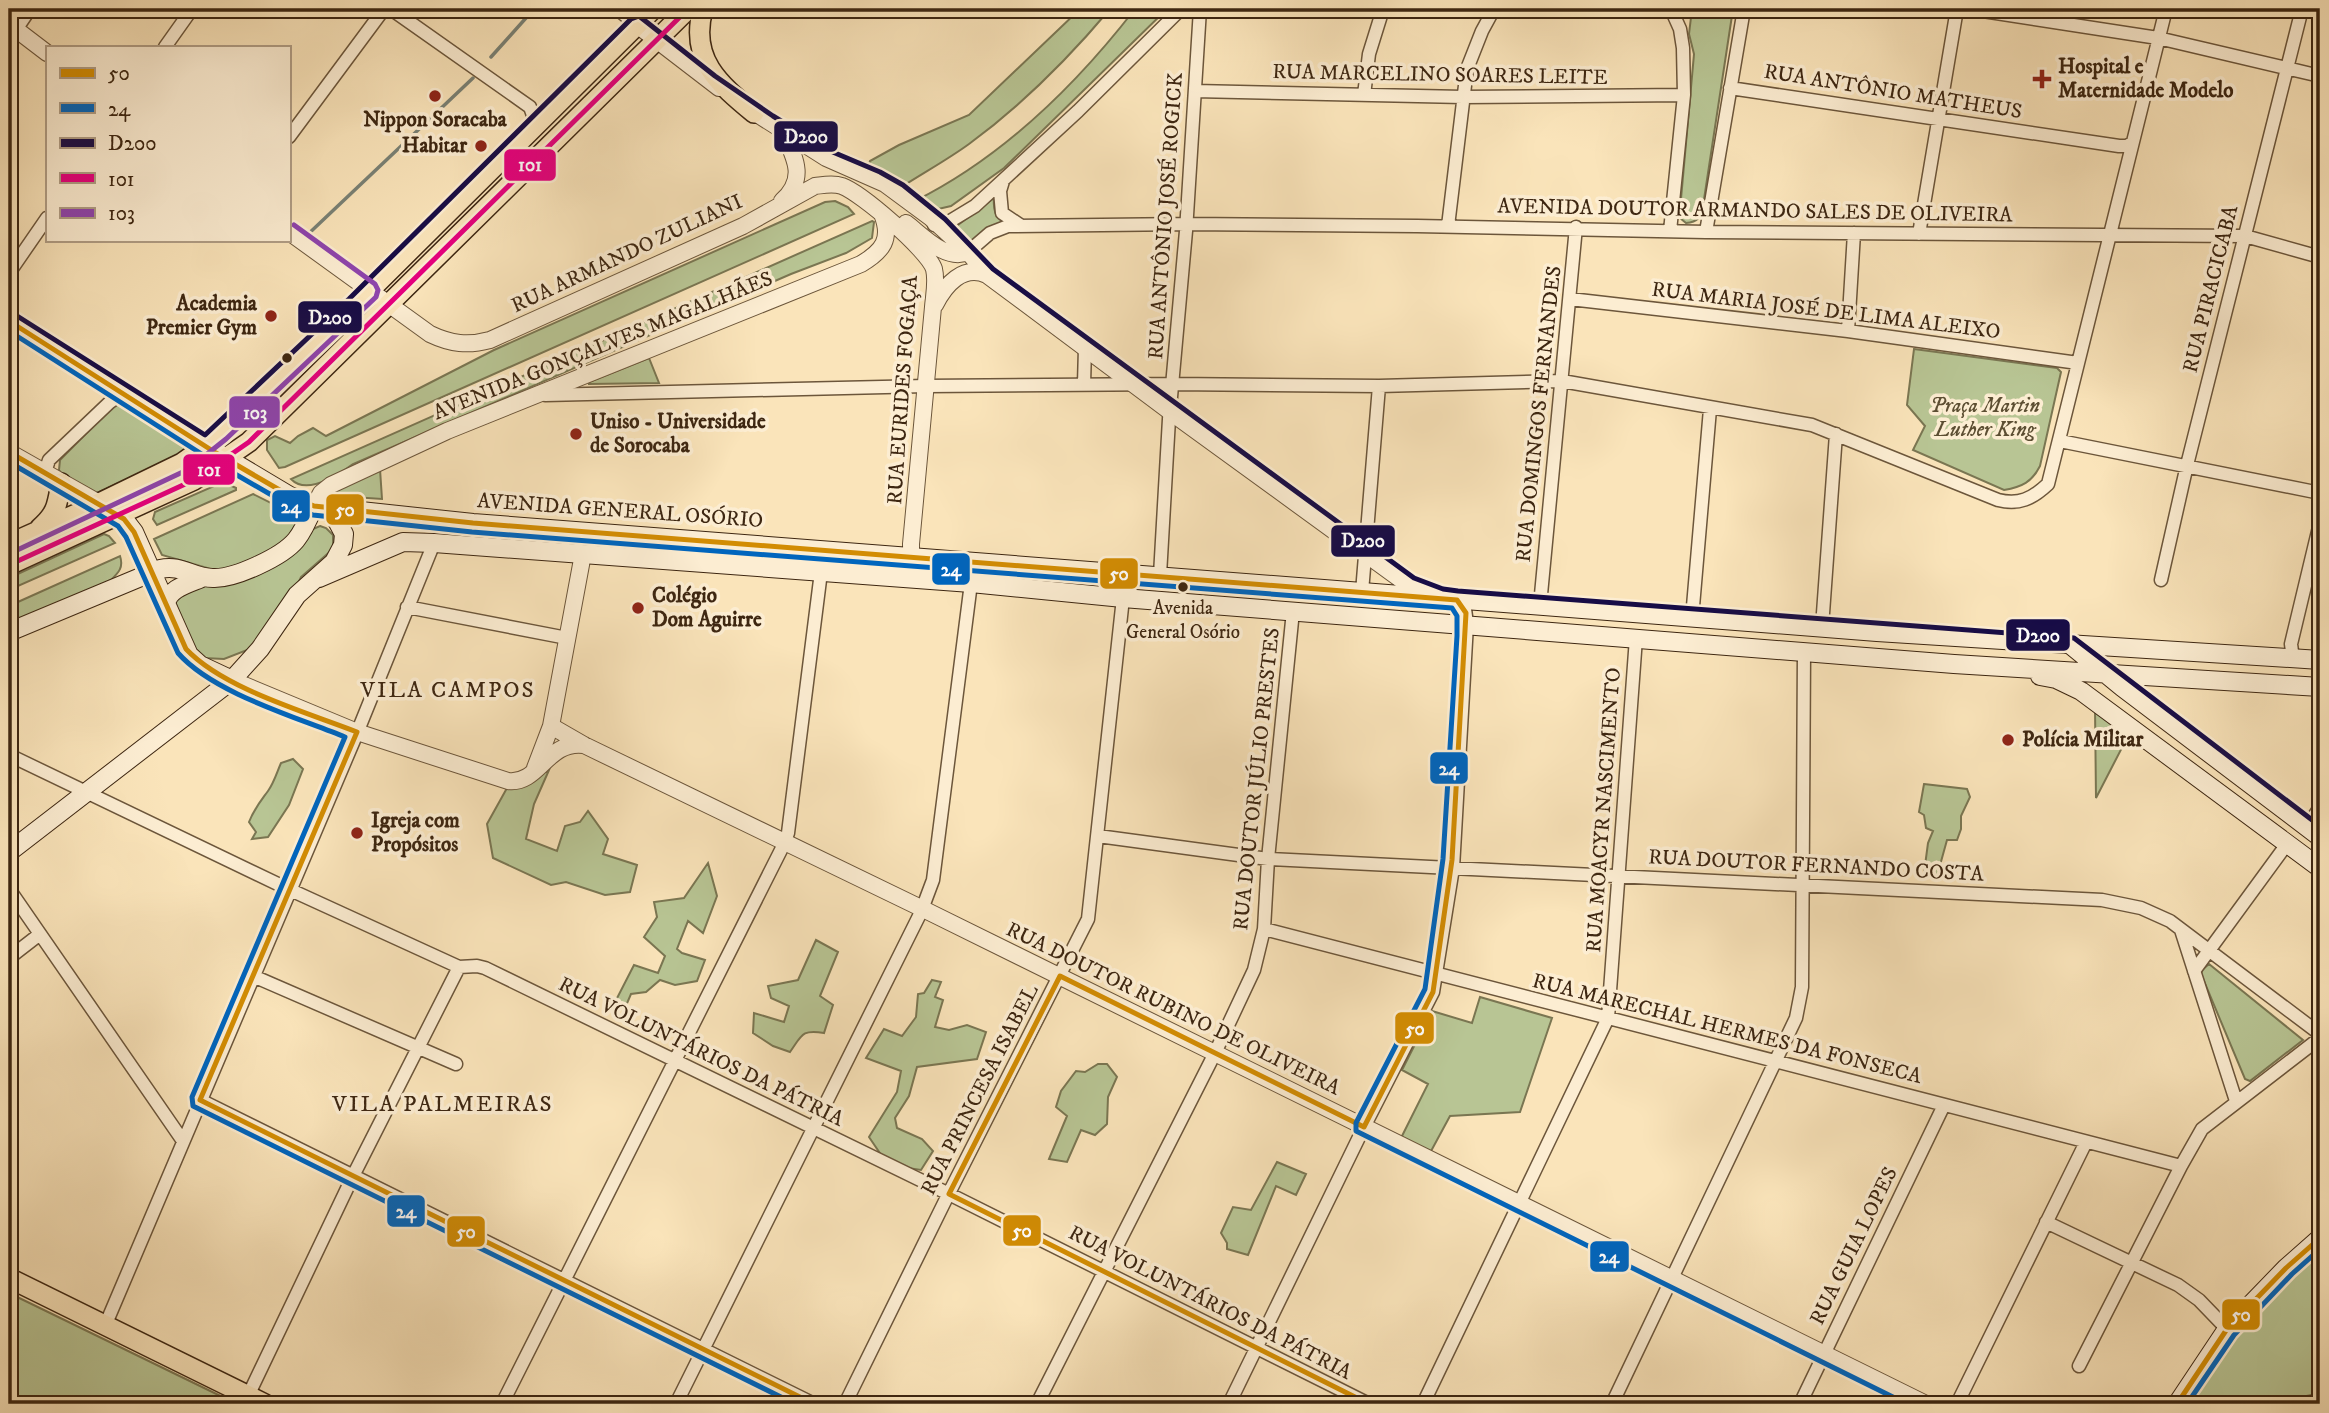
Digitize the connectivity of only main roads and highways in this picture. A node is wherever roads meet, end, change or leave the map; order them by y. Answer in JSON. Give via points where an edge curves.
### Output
{"nodes":[{"id":1,"x":653,"y":9,"type":"edge"},
{"id":2,"x":688,"y":9,"type":"edge"},
{"id":3,"x":703,"y":9,"type":"edge"},
{"id":4,"x":754,"y":113,"type":"road end"},
{"id":5,"x":412,"y":249,"type":"junction"},
{"id":6,"x":392,"y":306,"type":"junction"},
{"id":7,"x":206,"y":446,"type":"junction"},
{"id":8,"x":227,"y":458,"type":"junction"},
{"id":9,"x":55,"y":479,"type":"road end"},
{"id":10,"x":99,"y":503,"type":"junction"},
{"id":11,"x":316,"y":511,"type":"junction"},
{"id":12,"x":120,"y":515,"type":"junction"},
{"id":13,"x":473,"y":523,"type":"junction"},
{"id":14,"x":34,"y":533,"type":"junction"},
{"id":15,"x":434,"y":543,"type":"junction"},
{"id":16,"x":9,"y":544,"type":"edge"},
{"id":17,"x":9,"y":565,"type":"edge"},
{"id":18,"x":152,"y":571,"type":"junction"},
{"id":19,"x":204,"y":577,"type":"junction"},
{"id":20,"x":319,"y":578,"type":"junction"},
{"id":21,"x":166,"y":605,"type":"junction"},
{"id":22,"x":9,"y":632,"type":"edge"},
{"id":23,"x":2072,"y":646,"type":"junction"},
{"id":24,"x":260,"y":649,"type":"junction"},
{"id":25,"x":2320,"y":660,"type":"edge"},
{"id":26,"x":200,"y":665,"type":"junction"},
{"id":27,"x":2003,"y":667,"type":"junction"},
{"id":28,"x":2108,"y":675,"type":"junction"},
{"id":29,"x":232,"y":680,"type":"junction"},
{"id":30,"x":2320,"y":687,"type":"edge"},
{"id":31,"x":2314,"y":832,"type":"edge"},
{"id":32,"x":9,"y":852,"type":"edge"},
{"id":33,"x":2320,"y":868,"type":"edge"},
{"id":34,"x":2320,"y":1238,"type":"edge"},
{"id":35,"x":9,"y":1278,"type":"edge"},
{"id":36,"x":257,"y":1400,"type":"edge"},
{"id":37,"x":2176,"y":1404,"type":"edge"}],
"edges":[{"from":1,"to":5,"type":"main road"},
{"from":2,"to":6,"type":"main road"},
{"from":3,"to":4,"type":"main road","via":[[699,35],[706,62],[721,84]]},
{"from":5,"to":6,"type":"main road","via":[[396,272]]},
{"from":5,"to":7,"type":"main road"},
{"from":6,"to":8,"type":"main road"},
{"from":7,"to":8,"type":"main road","name":"AVENIDA GENERAL OSÓRIO"},
{"from":7,"to":10,"type":"main road","via":[[182,463]]},
{"from":8,"to":11,"type":"main road","name":"AVENIDA GENERAL OSÓRIO"},
{"from":8,"to":12,"type":"main road","via":[[194,480]]},
{"from":9,"to":14,"type":"main road","via":[[57,508]]},
{"from":10,"to":12,"type":"main road"},
{"from":10,"to":14,"type":"main road"},
{"from":11,"to":13,"type":"main road","name":"AVENIDA GENERAL OSÓRIO"},
{"from":11,"to":19,"type":"main road","via":[[295,541],[269,558],[232,577]]},
{"from":11,"to":20,"type":"main road","via":[[342,529],[343,545]]},
{"from":12,"to":17,"type":"main road"},
{"from":12,"to":18,"type":"main road","via":[[134,532]]},
{"from":13,"to":15,"type":"main road","via":[[444,533]]},
{"from":13,"to":23,"type":"main road","name":"AVENIDA GENERAL OSÓRIO"},
{"from":14,"to":16,"type":"main road"},
{"from":15,"to":20,"type":"main road","via":[[403,542]]},
{"from":15,"to":27,"type":"main road"},
{"from":18,"to":19,"type":"main road","via":[[172,567]]},
{"from":18,"to":21,"type":"main road"},
{"from":18,"to":22,"type":"main road"},
{"from":19,"to":21,"type":"main road","via":[[172,592]]},
{"from":20,"to":24,"type":"main road","via":[[297,595]]},
{"from":21,"to":26,"type":"main road","via":[[189,655]]},
{"from":23,"to":25,"type":"main road","name":"AVENIDA GENERAL OSÓRIO"},
{"from":23,"to":28,"type":"main road"},
{"from":24,"to":26,"type":"main road","via":[[234,662]]},
{"from":24,"to":29,"type":"main road"},
{"from":26,"to":29,"type":"main road"},
{"from":27,"to":28,"type":"main road"},
{"from":27,"to":33,"type":"main road","via":[[2056,679],[2081,691]]},
{"from":28,"to":30,"type":"main road"},
{"from":28,"to":31,"type":"main road"},
{"from":29,"to":32,"type":"main road"},
{"from":34,"to":37,"type":"main road","via":[[2227,1329]]},
{"from":35,"to":36,"type":"main road"}]}
